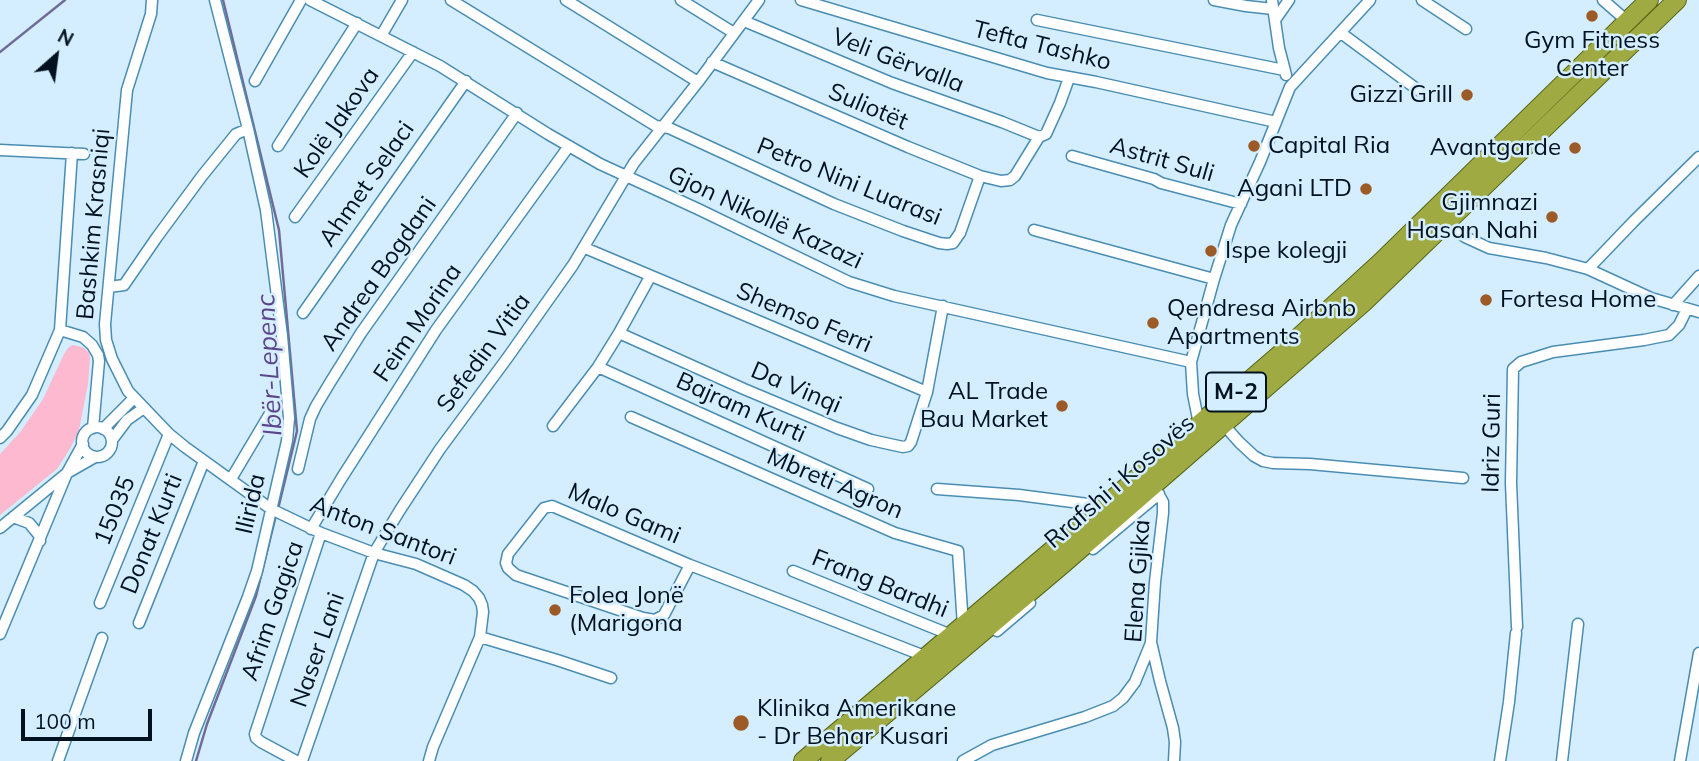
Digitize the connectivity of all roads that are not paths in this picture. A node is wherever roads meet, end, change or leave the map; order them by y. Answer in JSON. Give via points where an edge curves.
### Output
{"nodes":[{"id":1,"x":152,"y":0,"type":"edge"},
{"id":2,"x":215,"y":0,"type":"edge"},
{"id":3,"x":302,"y":0,"type":"edge"},
{"id":4,"x":310,"y":0,"type":"edge"},
{"id":5,"x":402,"y":0,"type":"edge"},
{"id":6,"x":451,"y":0,"type":"edge"},
{"id":7,"x":566,"y":0,"type":"edge"},
{"id":8,"x":681,"y":0,"type":"edge"},
{"id":9,"x":759,"y":0,"type":"edge"},
{"id":10,"x":801,"y":0,"type":"edge"},
{"id":11,"x":1214,"y":0,"type":"edge"},
{"id":12,"x":1289,"y":0,"type":"edge"},
{"id":13,"x":1370,"y":0,"type":"edge"},
{"id":14,"x":1422,"y":0,"type":"edge"},
{"id":15,"x":1603,"y":0,"type":"edge"},
{"id":16,"x":1649,"y":0,"type":"edge"},
{"id":17,"x":1677,"y":0,"type":"edge"},
{"id":18,"x":333,"y":5,"type":"edge"},
{"id":19,"x":1273,"y":10,"type":"edge"},
{"id":20,"x":1037,"y":20,"type":"dead end"},
{"id":21,"x":744,"y":21,"type":"junction"},
{"id":22,"x":1627,"y":22,"type":"junction"},
{"id":23,"x":357,"y":23,"type":"junction"},
{"id":24,"x":1466,"y":29,"type":"dead end"},
{"id":25,"x":734,"y":33,"type":"junction"},
{"id":26,"x":1340,"y":33,"type":"junction"},
{"id":27,"x":381,"y":36,"type":"junction"},
{"id":28,"x":413,"y":52,"type":"junction"},
{"id":29,"x":712,"y":62,"type":"junction"},
{"id":30,"x":1284,"y":71,"type":"junction"},
{"id":31,"x":1069,"y":78,"type":"junction"},
{"id":32,"x":255,"y":81,"type":"dead end"},
{"id":33,"x":466,"y":81,"type":"junction"},
{"id":34,"x":698,"y":82,"type":"junction"},
{"id":35,"x":1290,"y":87,"type":"junction"},
{"id":36,"x":1418,"y":90,"type":"dead end"},
{"id":37,"x":517,"y":113,"type":"junction"},
{"id":38,"x":1276,"y":122,"type":"junction"},
{"id":39,"x":663,"y":127,"type":"junction"},
{"id":40,"x":248,"y":129,"type":"junction"},
{"id":41,"x":1039,"y":137,"type":"junction"},
{"id":42,"x":278,"y":146,"type":"dead end"},
{"id":43,"x":569,"y":146,"type":"junction"},
{"id":44,"x":0,"y":150,"type":"edge"},
{"id":45,"x":72,"y":153,"type":"junction"},
{"id":46,"x":84,"y":154,"type":"dead end"},
{"id":47,"x":1072,"y":156,"type":"dead end"},
{"id":48,"x":1699,"y":158,"type":"edge"},
{"id":49,"x":980,"y":176,"type":"junction"},
{"id":50,"x":625,"y":177,"type":"junction"},
{"id":51,"x":1241,"y":204,"type":"junction"},
{"id":52,"x":295,"y":217,"type":"dead end"},
{"id":53,"x":1447,"y":224,"type":"junction"},
{"id":54,"x":1034,"y":230,"type":"dead end"},
{"id":55,"x":585,"y":248,"type":"junction"},
{"id":56,"x":1588,"y":269,"type":"junction"},
{"id":57,"x":650,"y":276,"type":"junction"},
{"id":58,"x":1699,"y":276,"type":"edge"},
{"id":59,"x":1214,"y":279,"type":"junction"},
{"id":60,"x":109,"y":287,"type":"junction"},
{"id":61,"x":1673,"y":305,"type":"junction"},
{"id":62,"x":943,"y":306,"type":"junction"},
{"id":63,"x":1687,"y":309,"type":"junction"},
{"id":64,"x":1699,"y":312,"type":"edge"},
{"id":65,"x":303,"y":313,"type":"dead end"},
{"id":66,"x":60,"y":330,"type":"junction"},
{"id":67,"x":619,"y":333,"type":"junction"},
{"id":68,"x":1191,"y":362,"type":"junction"},
{"id":69,"x":598,"y":367,"type":"junction"},
{"id":70,"x":927,"y":392,"type":"junction"},
{"id":71,"x":134,"y":398,"type":"junction"},
{"id":72,"x":275,"y":405,"type":"dead end"},
{"id":73,"x":144,"y":408,"type":"junction"},
{"id":74,"x":631,"y":417,"type":"dead end"},
{"id":75,"x":1199,"y":424,"type":"junction"},
{"id":76,"x":1224,"y":425,"type":"junction"},
{"id":77,"x":553,"y":426,"type":"dead end"},
{"id":78,"x":98,"y":428,"type":"junction"},
{"id":79,"x":169,"y":434,"type":"junction"},
{"id":80,"x":0,"y":438,"type":"edge"},
{"id":81,"x":112,"y":440,"type":"junction"},
{"id":82,"x":83,"y":443,"type":"junction"},
{"id":83,"x":95,"y":457,"type":"junction"},
{"id":84,"x":204,"y":461,"type":"junction"},
{"id":85,"x":298,"y":469,"type":"dead end"},
{"id":86,"x":67,"y":473,"type":"junction"},
{"id":87,"x":1463,"y":478,"type":"dead end"},
{"id":88,"x":231,"y":479,"type":"junction"},
{"id":89,"x":867,"y":489,"type":"dead end"},
{"id":90,"x":937,"y":489,"type":"dead end"},
{"id":91,"x":1155,"y":490,"type":"junction"},
{"id":92,"x":1103,"y":506,"type":"junction"},
{"id":93,"x":271,"y":509,"type":"junction"},
{"id":94,"x":13,"y":517,"type":"junction"},
{"id":95,"x":0,"y":528,"type":"edge"},
{"id":96,"x":316,"y":531,"type":"junction"},
{"id":97,"x":40,"y":541,"type":"junction"},
{"id":98,"x":374,"y":553,"type":"junction"},
{"id":99,"x":690,"y":565,"type":"junction"},
{"id":100,"x":793,"y":572,"type":"dead end"},
{"id":101,"x":100,"y":603,"type":"dead end"},
{"id":102,"x":139,"y":623,"type":"dead end"},
{"id":103,"x":1578,"y":624,"type":"dead end"},
{"id":104,"x":957,"y":631,"type":"junction"},
{"id":105,"x":0,"y":634,"type":"edge"},
{"id":106,"x":480,"y":637,"type":"junction"},
{"id":107,"x":102,"y":638,"type":"dead end"},
{"id":108,"x":1151,"y":642,"type":"junction"},
{"id":109,"x":1699,"y":653,"type":"edge"},
{"id":110,"x":927,"y":657,"type":"junction"},
{"id":111,"x":611,"y":678,"type":"dead end"},
{"id":112,"x":1160,"y":681,"type":"junction"},
{"id":113,"x":1135,"y":682,"type":"junction"},
{"id":114,"x":1694,"y":715,"type":"edge"},
{"id":115,"x":58,"y":761,"type":"edge"},
{"id":116,"x":186,"y":761,"type":"edge"},
{"id":117,"x":296,"y":761,"type":"edge"},
{"id":118,"x":302,"y":761,"type":"edge"},
{"id":119,"x":429,"y":761,"type":"edge"},
{"id":120,"x":803,"y":761,"type":"edge"},
{"id":121,"x":830,"y":761,"type":"edge"},
{"id":122,"x":842,"y":761,"type":"edge"},
{"id":123,"x":963,"y":761,"type":"edge"},
{"id":124,"x":1174,"y":761,"type":"edge"},
{"id":125,"x":1500,"y":761,"type":"edge"},
{"id":126,"x":1562,"y":761,"type":"edge"},
{"id":127,"x":1680,"y":761,"type":"edge"}],
"edges":[{"from":1,"to":60,"type":"street","name":"Bashkim Krasniqi","via":[[127,90]]},
{"from":2,"to":40,"type":"street","name":"Ilirida"},
{"from":3,"to":32,"type":"street"},
{"from":4,"to":18,"type":"street","name":"Gjon Nikollë Kazazi"},
{"from":5,"to":27,"type":"street"},
{"from":6,"to":39,"type":"street","name":"Petro Nini Luarasi"},
{"from":7,"to":34,"type":"street"},
{"from":8,"to":25,"type":"street"},
{"from":9,"to":21,"type":"street","name":"Sefedin Vitia"},
{"from":10,"to":31,"type":"street","name":"Tefta Tashko"},
{"from":11,"to":19,"type":"street"},
{"from":12,"to":19,"type":"street"},
{"from":13,"to":26,"type":"street"},
{"from":14,"to":24,"type":"street"},
{"from":15,"to":22,"type":"street"},
{"from":16,"to":22,"type":"highway","name":"Rrafshi i Kosovës","number":"M-2"},
{"from":17,"to":53,"type":"highway","name":"Rrafshi i Kosovës","number":"M-2"},
{"from":18,"to":23,"type":"street","name":"Gjon Nikollë Kazazi"},
{"from":19,"to":30,"type":"street"},
{"from":20,"to":30,"type":"street"},
{"from":21,"to":25,"type":"street","name":"Sefedin Vitia"},
{"from":21,"to":41,"type":"street","name":"Veli Gërvalla","via":[[892,83]]},
{"from":22,"to":75,"type":"highway","name":"Rrafshi i Kosovës","number":"M-2","via":[[1380,263]]},
{"from":23,"to":27,"type":"street","name":"Gjon Nikollë Kazazi"},
{"from":23,"to":42,"type":"street"},
{"from":25,"to":29,"type":"street","name":"Sefedin Vitia"},
{"from":26,"to":35,"type":"street"},
{"from":26,"to":36,"type":"street"},
{"from":27,"to":28,"type":"street","name":"Gjon Nikollë Kazazi"},
{"from":28,"to":33,"type":"street","name":"Gjon Nikollë Kazazi"},
{"from":28,"to":52,"type":"street","name":"Kolë Jakova"},
{"from":29,"to":34,"type":"street","name":"Sefedin Vitia"},
{"from":29,"to":49,"type":"street","name":"Suliotët"},
{"from":30,"to":35,"type":"street"},
{"from":31,"to":38,"type":"street","name":"Tefta Tashko"},
{"from":31,"to":41,"type":"street","via":[[1046,134]]},
{"from":33,"to":37,"type":"street","name":"Gjon Nikollë Kazazi"},
{"from":33,"to":65,"type":"street","name":"Ahmet Selaci"},
{"from":34,"to":39,"type":"street","name":"Sefedin Vitia"},
{"from":35,"to":38,"type":"street"},
{"from":37,"to":43,"type":"street","name":"Gjon Nikollë Kazazi"},
{"from":37,"to":85,"type":"street","name":"Andrea Bogdani","via":[[331,381],[310,419]]},
{"from":38,"to":51,"type":"street"},
{"from":39,"to":49,"type":"street","name":"Petro Nini Luarasi","via":[[856,213],[947,244],[957,239]]},
{"from":39,"to":50,"type":"street","name":"Sefedin Vitia"},
{"from":40,"to":60,"type":"street","via":[[236,135],[202,176],[124,285]]},
{"from":40,"to":93,"type":"street","name":"Ilirida","via":[[266,210],[288,397],[287,441]]},
{"from":41,"to":49,"type":"street","name":"Suliotët","via":[[1010,180]]},
{"from":43,"to":50,"type":"street","name":"Gjon Nikollë Kazazi"},
{"from":43,"to":96,"type":"street","name":"Feim Morina","via":[[436,330],[341,478]]},
{"from":44,"to":45,"type":"street"},
{"from":45,"to":46,"type":"street"},
{"from":45,"to":66,"type":"street"},
{"from":47,"to":51,"type":"street","name":"Astrit Suli"},
{"from":48,"to":56,"type":"street"},
{"from":50,"to":55,"type":"street","name":"Sefedin Vitia"},
{"from":50,"to":62,"type":"street","name":"Gjon Nikollë Kazazi","via":[[849,282]]},
{"from":51,"to":59,"type":"street"},
{"from":53,"to":56,"type":"street","via":[[1489,248]]},
{"from":53,"to":76,"type":"highway","name":"Rrafshi i Kosovës","number":"M-2"},
{"from":54,"to":59,"type":"street"},
{"from":55,"to":57,"type":"street","name":"Shemso Ferri"},
{"from":55,"to":98,"type":"street","name":"Sefedin Vitia","via":[[440,449]]},
{"from":56,"to":61,"type":"street"},
{"from":57,"to":67,"type":"street"},
{"from":57,"to":70,"type":"street","name":"Shemso Ferri"},
{"from":58,"to":61,"type":"street"},
{"from":59,"to":68,"type":"street"},
{"from":60,"to":71,"type":"street","name":"Bashkim Krasniqi","via":[[106,340]]},
{"from":61,"to":63,"type":"street"},
{"from":62,"to":68,"type":"street","name":"Gjon Nikollë Kazazi"},
{"from":62,"to":70,"type":"street"},
{"from":63,"to":64,"type":"street"},
{"from":63,"to":125,"type":"street","name":"Idriz Guri","via":[[1669,335],[1553,352],[1513,369],[1516,630]]},
{"from":66,"to":78,"type":"street","via":[[83,337],[98,355]]},
{"from":66,"to":80,"type":"street","via":[[32,395]]},
{"from":67,"to":69,"type":"street"},
{"from":67,"to":70,"type":"street","name":"Da Vinqi","via":[[837,428],[897,446],[911,442]]},
{"from":68,"to":75,"type":"street"},
{"from":69,"to":77,"type":"street"},
{"from":69,"to":89,"type":"street","name":"Bajram Kurti"},
{"from":71,"to":73,"type":"street","name":"Bashkim Krasniqi"},
{"from":71,"to":78,"type":"street"},
{"from":72,"to":88,"type":"street"},
{"from":73,"to":79,"type":"street","name":"Bashkim Krasniqi"},
{"from":73,"to":81,"type":"street"},
{"from":74,"to":104,"type":"street","name":"Mbreti Agron","via":[[895,533],[958,551]]},
{"from":75,"to":92,"type":"highway","name":"Rrafshi i Kosovës","number":"M-2"},
{"from":76,"to":87,"type":"street","via":[[1263,461]]},
{"from":76,"to":91,"type":"highway","name":"Rrafshi i Kosovës","number":"M-2"},
{"from":78,"to":81,"type":"street"},
{"from":78,"to":82,"type":"street","via":[[85,434]]},
{"from":79,"to":84,"type":"street","name":"Bashkim Krasniqi"},
{"from":79,"to":101,"type":"street","name":"15035"},
{"from":81,"to":83,"type":"street","via":[[108,453]]},
{"from":82,"to":83,"type":"street"},
{"from":82,"to":86,"type":"street"},
{"from":83,"to":86,"type":"street"},
{"from":84,"to":88,"type":"street","name":"Bashkim Krasniqi"},
{"from":84,"to":102,"type":"street","name":"Donat Kurti"},
{"from":86,"to":94,"type":"street"},
{"from":86,"to":97,"type":"street"},
{"from":88,"to":93,"type":"street","name":"Bashkim Krasniqi"},
{"from":90,"to":92,"type":"street"},
{"from":91,"to":108,"type":"street","name":"Elena Gjika","via":[[1163,502],[1163,513]]},
{"from":91,"to":121,"type":"highway","name":"Rrafshi i Kosovës","number":"M-2"},
{"from":91,"to":122,"type":"street","name":"Rrafshi i Kosovës"},
{"from":92,"to":104,"type":"highway","name":"Rrafshi i Kosovës","number":"M-2"},
{"from":93,"to":96,"type":"street","name":"Anton Santori"},
{"from":93,"to":116,"type":"street","name":"Ilirida","via":[[257,571]]},
{"from":94,"to":95,"type":"street"},
{"from":94,"to":97,"type":"street","via":[[29,523]]},
{"from":96,"to":98,"type":"street","name":"Anton Santori"},
{"from":96,"to":117,"type":"street","name":"Afrim Gagica","via":[[255,734]]},
{"from":97,"to":105,"type":"street"},
{"from":98,"to":106,"type":"street","name":"Anton Santori","via":[[416,565],[473,591],[482,605]]},
{"from":98,"to":118,"type":"street","name":"Naser Lani"},
{"from":99,"to":99,"type":"street","name":"Malo Gami","via":[[664,615],[655,620],[516,575],[506,563],[544,508],[552,506]]},
{"from":99,"to":110,"type":"street","name":"Malo Gami"},
{"from":100,"to":104,"type":"street","name":"Frang Bardhi"},
{"from":103,"to":126,"type":"street"},
{"from":104,"to":110,"type":"highway","name":"Rrafshi i Kosovës","number":"M-2"},
{"from":106,"to":111,"type":"street"},
{"from":106,"to":119,"type":"street","name":"Anton Santori"},
{"from":107,"to":115,"type":"street"},
{"from":108,"to":112,"type":"street","name":"Elena Gjika"},
{"from":108,"to":113,"type":"street"},
{"from":109,"to":114,"type":"street"},
{"from":110,"to":120,"type":"highway","name":"Rrafshi i Kosovës","number":"M-2"},
{"from":112,"to":113,"type":"street"},
{"from":112,"to":124,"type":"street","name":"Elena Gjika","via":[[1173,728]]},
{"from":113,"to":123,"type":"street","via":[[1123,698],[1101,711],[992,745]]},
{"from":114,"to":127,"type":"street"}]}
